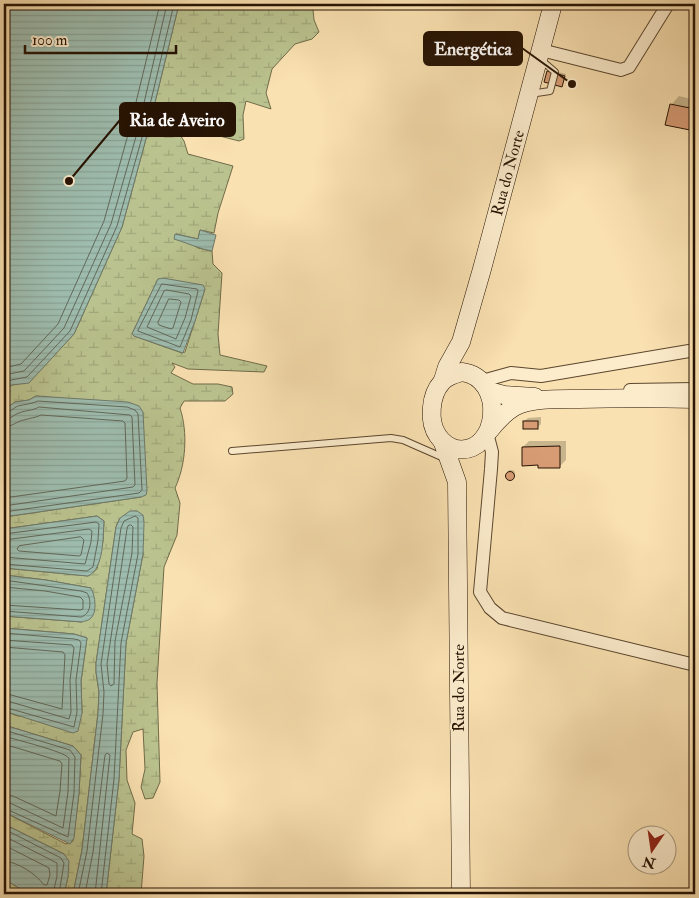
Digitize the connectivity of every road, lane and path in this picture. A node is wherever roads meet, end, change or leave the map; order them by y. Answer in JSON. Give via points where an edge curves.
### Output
{"nodes":[{"id":1,"x":553,"y":4,"type":"edge"},
{"id":2,"x":668,"y":4,"type":"edge"},
{"id":3,"x":540,"y":54,"type":"junction"},
{"id":4,"x":461,"y":342,"type":"junction"},
{"id":5,"x":695,"y":350,"type":"edge"},
{"id":6,"x":443,"y":380,"type":"junction"},
{"id":7,"x":481,"y":382,"type":"junction"},
{"id":8,"x":695,"y":389,"type":"edge"},
{"id":9,"x":612,"y":398,"type":"junction"},
{"id":10,"x":555,"y":399,"type":"junction"},
{"id":11,"x":695,"y":399,"type":"edge"},
{"id":12,"x":481,"y":439,"type":"junction"},
{"id":13,"x":443,"y":443,"type":"junction"},
{"id":14,"x":232,"y":451,"type":"dead end"},
{"id":15,"x":450,"y":460,"type":"junction"},
{"id":16,"x":457,"y":482,"type":"junction"},
{"id":17,"x":695,"y":665,"type":"edge"},
{"id":18,"x":461,"y":894,"type":"edge"}],
"edges":[{"from":1,"to":3,"type":"main road","name":"Rua do Norte"},
{"from":2,"to":3,"type":"street","via":[[629,68],[621,70]]},
{"from":3,"to":4,"type":"main road","name":"Rua do Norte"},
{"from":4,"to":6,"type":"main road","name":"Rua do Norte"},
{"from":4,"to":7,"type":"main road","via":[[464,356]]},
{"from":5,"to":7,"type":"street","via":[[541,376],[511,373]]},
{"from":6,"to":7,"type":"main road","via":[[462,372]]},
{"from":6,"to":13,"type":"main road","via":[[436,390],[432,410],[436,434]]},
{"from":7,"to":10,"type":"main road","via":[[504,395]]},
{"from":7,"to":12,"type":"main road","via":[[492,405]]},
{"from":8,"to":9,"type":"street","via":[[622,391]]},
{"from":9,"to":10,"type":"main road"},
{"from":9,"to":11,"type":"main road"},
{"from":10,"to":12,"type":"main road","via":[[527,402],[515,407]]},
{"from":12,"to":13,"type":"main road","via":[[462,450]]},
{"from":12,"to":16,"type":"main road","name":"Rua do Norte"},
{"from":12,"to":17,"type":"street","via":[[491,470],[480,592],[490,608],[502,618]]},
{"from":13,"to":15,"type":"main road","name":"Rua do Norte"},
{"from":14,"to":15,"type":"lane","via":[[392,438]]},
{"from":15,"to":16,"type":"main road","name":"Rua do Norte"},
{"from":16,"to":18,"type":"main road","name":"Rua do Norte"}]}
